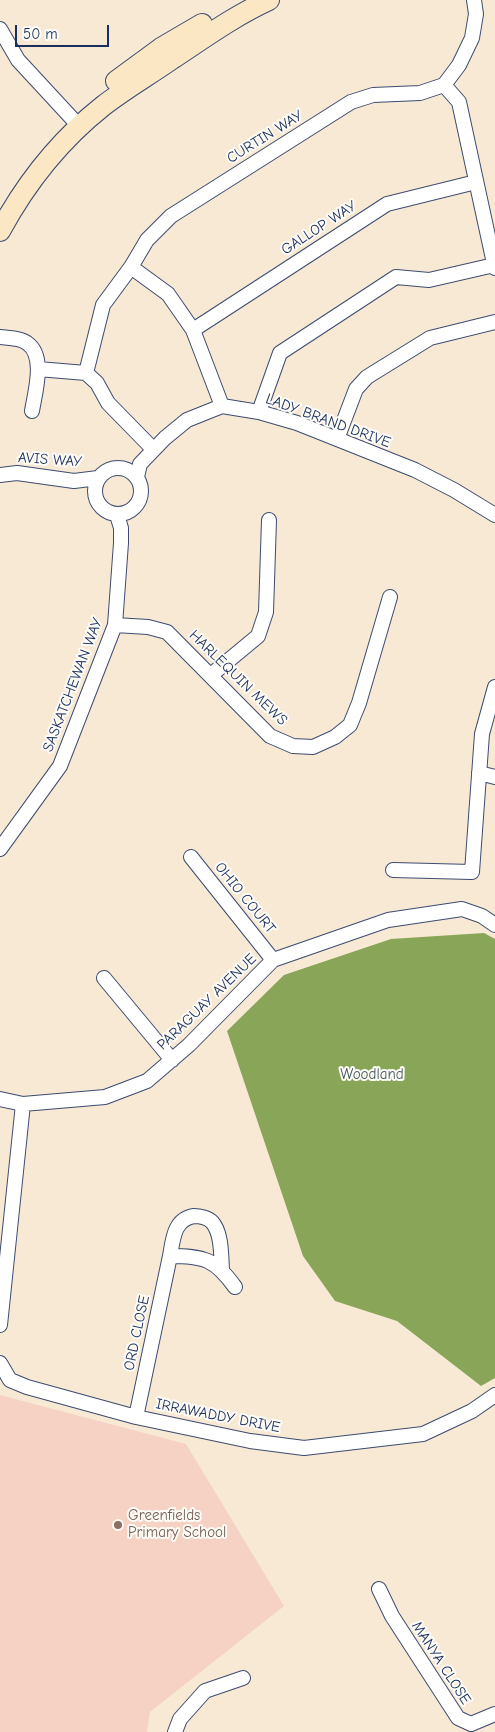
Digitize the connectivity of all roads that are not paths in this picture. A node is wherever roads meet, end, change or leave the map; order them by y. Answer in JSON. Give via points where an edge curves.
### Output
{"nodes":[{"id":1,"x":244,"y":0,"type":"edge"},
{"id":2,"x":269,"y":0,"type":"edge"},
{"id":3,"x":474,"y":0,"type":"edge"},
{"id":4,"x":0,"y":28,"type":"edge"},
{"id":5,"x":444,"y":85,"type":"junction"},
{"id":6,"x":75,"y":122,"type":"junction"},
{"id":7,"x":476,"y":182,"type":"junction"},
{"id":8,"x":0,"y":206,"type":"edge"},
{"id":9,"x":0,"y":231,"type":"edge"},
{"id":10,"x":495,"y":266,"type":"edge"},
{"id":11,"x":131,"y":267,"type":"junction"},
{"id":12,"x":495,"y":322,"type":"edge"},
{"id":13,"x":193,"y":330,"type":"junction"},
{"id":14,"x":0,"y":337,"type":"edge"},
{"id":15,"x":38,"y":369,"type":"junction"},
{"id":16,"x":86,"y":373,"type":"junction"},
{"id":17,"x":222,"y":406,"type":"junction"},
{"id":18,"x":32,"y":411,"type":"dead end"},
{"id":19,"x":259,"y":412,"type":"junction"},
{"id":20,"x":338,"y":439,"type":"junction"},
{"id":21,"x":153,"y":449,"type":"junction"},
{"id":22,"x":0,"y":475,"type":"edge"},
{"id":23,"x":137,"y":477,"type":"junction"},
{"id":24,"x":98,"y":478,"type":"junction"},
{"id":25,"x":117,"y":515,"type":"junction"},
{"id":26,"x":495,"y":515,"type":"edge"},
{"id":27,"x":269,"y":520,"type":"dead end"},
{"id":28,"x":390,"y":597,"type":"dead end"},
{"id":29,"x":115,"y":625,"type":"junction"},
{"id":30,"x":210,"y":675,"type":"junction"},
{"id":31,"x":495,"y":687,"type":"edge"},
{"id":32,"x":479,"y":773,"type":"junction"},
{"id":33,"x":495,"y":777,"type":"edge"},
{"id":34,"x":0,"y":849,"type":"edge"},
{"id":35,"x":191,"y":857,"type":"dead end"},
{"id":36,"x":392,"y":870,"type":"dead end"},
{"id":37,"x":495,"y":925,"type":"edge"},
{"id":38,"x":273,"y":960,"type":"junction"},
{"id":39,"x":104,"y":978,"type":"dead end"},
{"id":40,"x":172,"y":1060,"type":"junction"},
{"id":41,"x":0,"y":1099,"type":"edge"},
{"id":42,"x":23,"y":1104,"type":"junction"},
{"id":43,"x":170,"y":1256,"type":"junction"},
{"id":44,"x":222,"y":1269,"type":"junction"},
{"id":45,"x":235,"y":1287,"type":"dead end"},
{"id":46,"x":0,"y":1325,"type":"edge"},
{"id":47,"x":0,"y":1363,"type":"edge"},
{"id":48,"x":495,"y":1395,"type":"edge"},
{"id":49,"x":136,"y":1416,"type":"junction"},
{"id":50,"x":379,"y":1590,"type":"dead end"},
{"id":51,"x":243,"y":1678,"type":"dead end"},
{"id":52,"x":495,"y":1714,"type":"edge"},
{"id":53,"x":175,"y":1732,"type":"edge"}],
"edges":[{"from":1,"to":6,"type":"main road","via":[[161,48],[120,78]]},
{"from":2,"to":6,"type":"main road","via":[[237,15]]},
{"from":3,"to":5,"type":"street","via":[[476,14],[472,38],[459,66]]},
{"from":4,"to":6,"type":"street","via":[[18,60]]},
{"from":5,"to":7,"type":"street","via":[[459,102]]},
{"from":5,"to":11,"type":"street","name":"CURTIN WAY","via":[[420,93],[373,95],[351,102],[171,216],[147,240]]},
{"from":6,"to":8,"type":"main road","via":[[34,159]]},
{"from":6,"to":9,"type":"main road","via":[[12,208]]},
{"from":7,"to":10,"type":"street"},
{"from":7,"to":13,"type":"street","name":"GALLOP WAY","via":[[387,204]]},
{"from":10,"to":19,"type":"street","via":[[429,280],[396,277],[280,353]]},
{"from":11,"to":13,"type":"street","via":[[168,294]]},
{"from":11,"to":16,"type":"street","name":"CURTIN WAY","via":[[103,305]]},
{"from":12,"to":20,"type":"street","via":[[430,338],[367,377],[356,388]]},
{"from":13,"to":17,"type":"street"},
{"from":14,"to":15,"type":"street","via":[[26,341],[34,349]]},
{"from":15,"to":16,"type":"street"},
{"from":15,"to":18,"type":"street"},
{"from":16,"to":21,"type":"street","via":[[97,383],[108,403]]},
{"from":17,"to":19,"type":"street","name":"LADY BRAND DRIVE"},
{"from":17,"to":21,"type":"street","via":[[187,420]]},
{"from":19,"to":20,"type":"street","name":"LADY BRAND DRIVE"},
{"from":20,"to":26,"type":"street","name":"LADY BRAND DRIVE","via":[[415,470]]},
{"from":21,"to":23,"type":"street","via":[[140,464]]},
{"from":22,"to":24,"type":"street","name":"AVIS WAY","via":[[17,473],[74,480]]},
{"from":23,"to":24,"type":"street","via":[[117,467]]},
{"from":23,"to":25,"type":"street","via":[[140,498],[131,510]]},
{"from":24,"to":25,"type":"street","via":[[95,499],[104,510]]},
{"from":25,"to":29,"type":"street","name":"SASKATCHEWAN WAY","via":[[121,543]]},
{"from":27,"to":30,"type":"street","via":[[266,612],[258,636]]},
{"from":28,"to":30,"type":"street","name":"HARLEQUIN MEWS","via":[[359,703],[350,725],[335,738],[314,747],[293,746],[270,736]]},
{"from":29,"to":30,"type":"street","name":"HARLEQUIN MEWS","via":[[167,632]]},
{"from":29,"to":34,"type":"street","name":"SASKATCHEWAN WAY","via":[[60,766]]},
{"from":31,"to":32,"type":"street","via":[[482,734]]},
{"from":32,"to":33,"type":"street"},
{"from":32,"to":36,"type":"street","via":[[472,872]]},
{"from":35,"to":38,"type":"street","name":"OHIO COURT"},
{"from":37,"to":38,"type":"street","name":"PARAGUAY AVENUE","via":[[462,909],[388,920]]},
{"from":38,"to":40,"type":"street","name":"PARAGUAY AVENUE"},
{"from":39,"to":40,"type":"street"},
{"from":40,"to":42,"type":"street","name":"PARAGUAY AVENUE","via":[[147,1081],[105,1097]]},
{"from":41,"to":42,"type":"street","name":"PARAGUAY AVENUE"},
{"from":42,"to":46,"type":"street"},
{"from":43,"to":44,"type":"street","name":"ORD CLOSE","via":[[205,1259]]},
{"from":43,"to":44,"type":"street","name":"ORD CLOSE","via":[[177,1226],[186,1217],[200,1216],[212,1222],[218,1234]]},
{"from":43,"to":49,"type":"street","name":"ORD CLOSE"},
{"from":44,"to":45,"type":"street","name":"ORD CLOSE"},
{"from":47,"to":49,"type":"street","name":"IRRAWADDY DRIVE","via":[[10,1380],[27,1387]]},
{"from":48,"to":49,"type":"street","name":"IRRAWADDY DRIVE","via":[[472,1411],[423,1434],[304,1448],[250,1441]]},
{"from":50,"to":52,"type":"street","name":"MANYA CLOSE","via":[[392,1616],[458,1718],[471,1724]]},
{"from":51,"to":53,"type":"street","via":[[205,1691],[180,1719]]}]}
